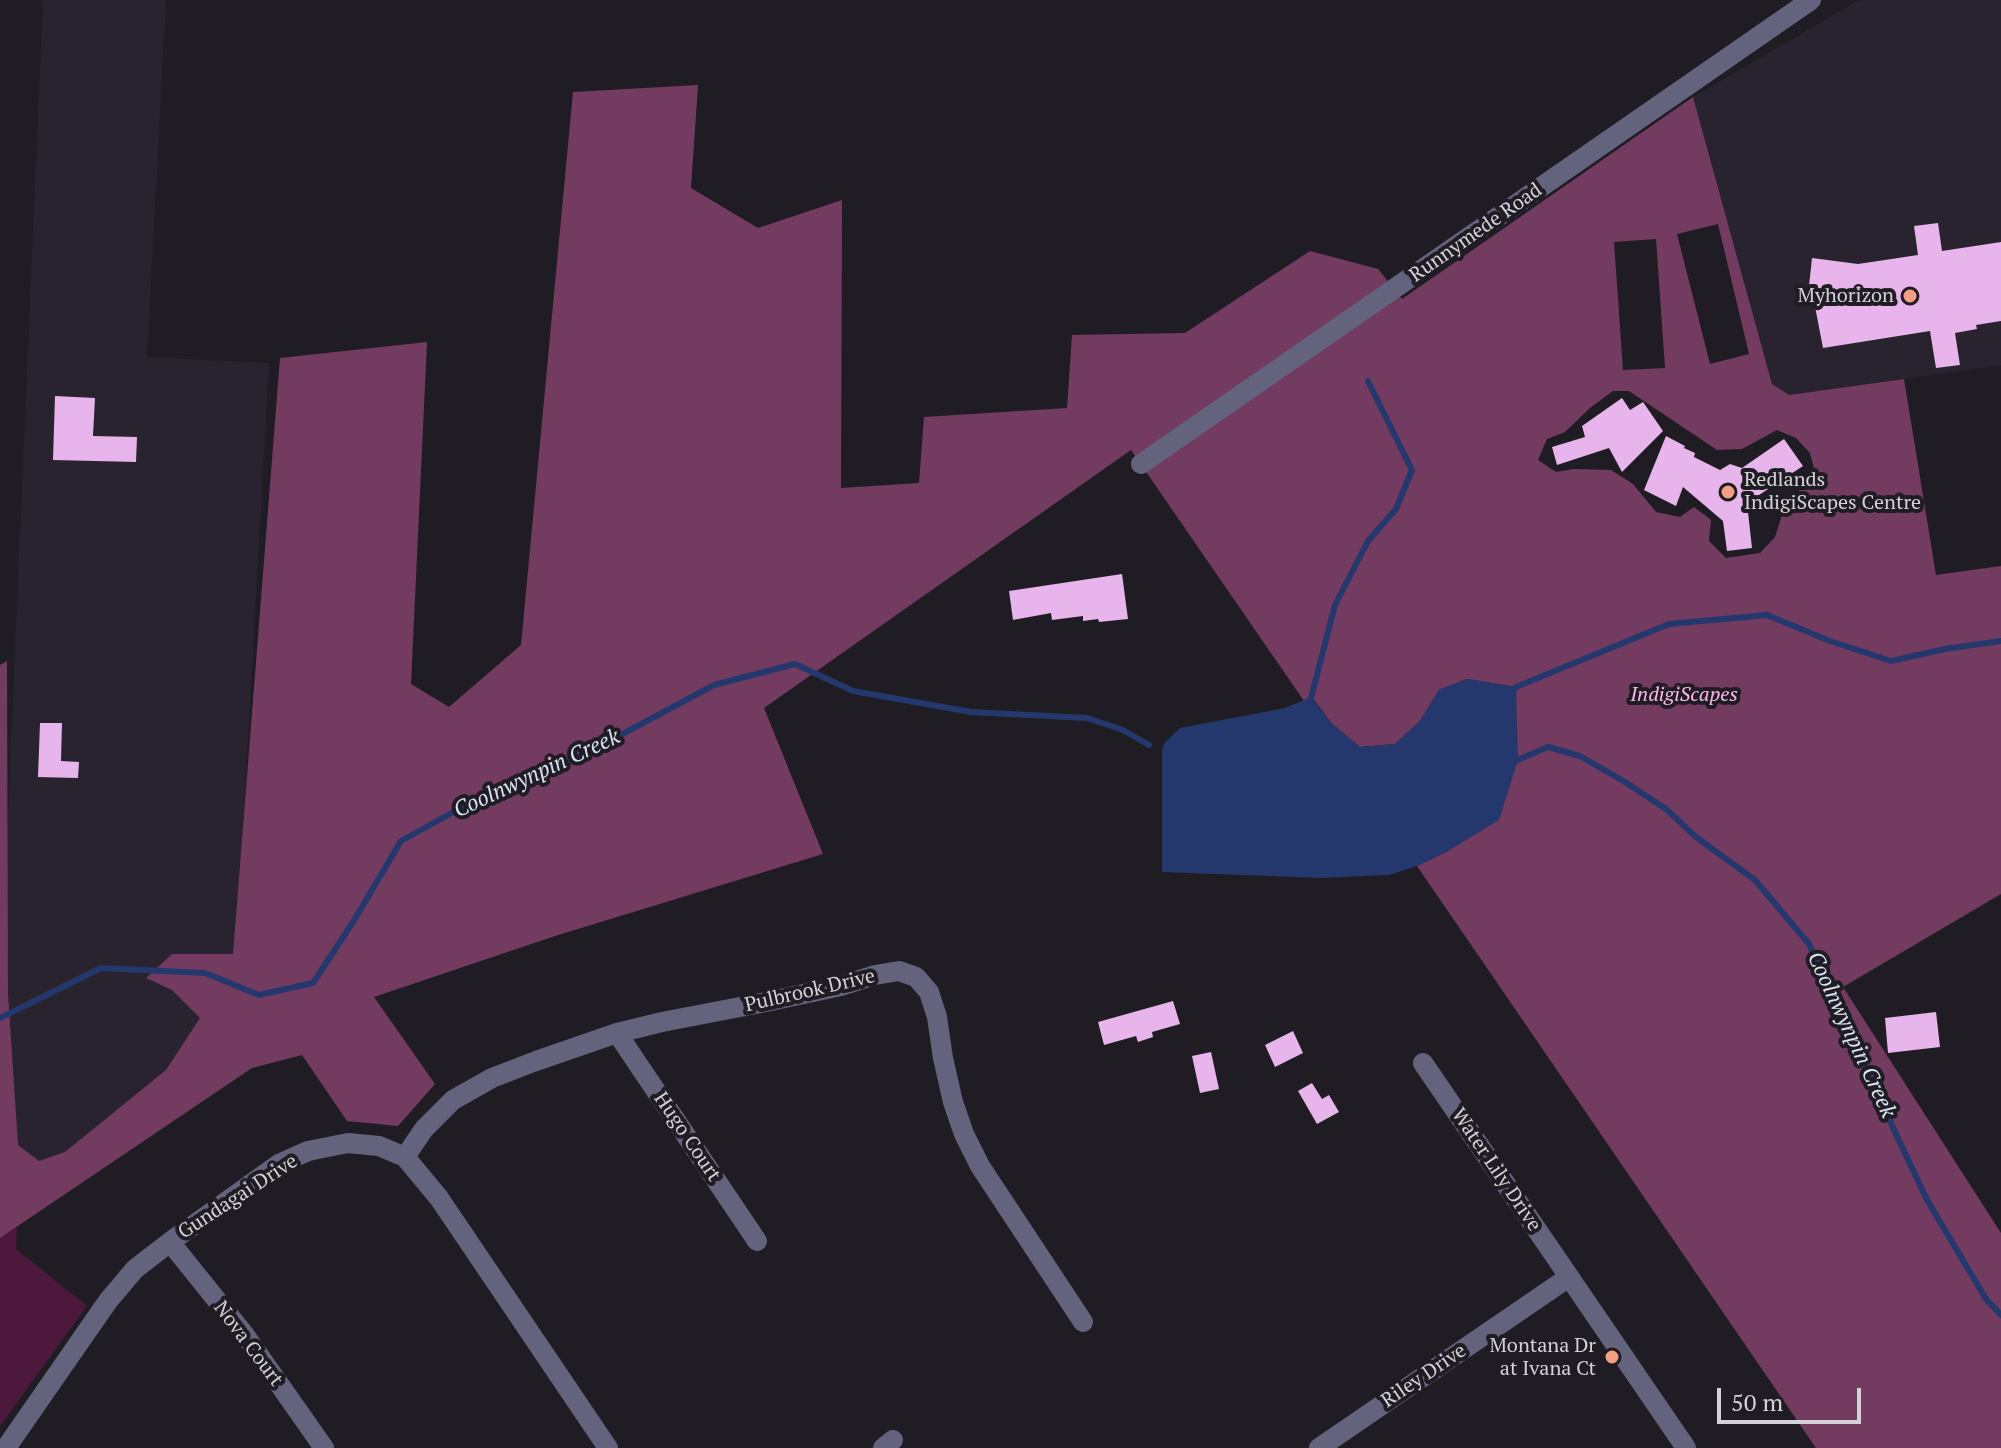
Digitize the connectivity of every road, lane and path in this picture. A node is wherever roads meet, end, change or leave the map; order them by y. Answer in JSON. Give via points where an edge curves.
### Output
{"nodes":[{"id":1,"x":1811,"y":0,"type":"edge"},
{"id":2,"x":1141,"y":464,"type":"dead end"},
{"id":3,"x":617,"y":1033,"type":"junction"},
{"id":4,"x":1423,"y":1063,"type":"dead end"},
{"id":5,"x":405,"y":1157,"type":"junction"},
{"id":6,"x":757,"y":1241,"type":"dead end"},
{"id":7,"x":170,"y":1242,"type":"junction"},
{"id":8,"x":1569,"y":1277,"type":"junction"},
{"id":9,"x":1083,"y":1322,"type":"dead end"},
{"id":10,"x":9,"y":1447,"type":"edge"},
{"id":11,"x":324,"y":1448,"type":"edge"},
{"id":12,"x":608,"y":1448,"type":"edge"},
{"id":13,"x":1319,"y":1448,"type":"edge"},
{"id":14,"x":1685,"y":1448,"type":"edge"}],
"edges":[{"from":1,"to":2,"type":"street","name":"Runnymede Road"},
{"from":3,"to":5,"type":"street","name":"Pulbrook Drive","via":[[492,1078],[453,1100]]},
{"from":3,"to":6,"type":"street","name":"Hugo Court"},
{"from":3,"to":9,"type":"street","name":"Pulbrook Drive","via":[[875,975],[899,971],[916,977],[929,992],[937,1017],[964,1134]]},
{"from":4,"to":8,"type":"street","name":"Water Lily Drive"},
{"from":5,"to":7,"type":"street","name":"Gundagai Drive","via":[[379,1146],[348,1143],[308,1151],[279,1164]]},
{"from":5,"to":12,"type":"street","via":[[439,1198]]},
{"from":7,"to":10,"type":"street","name":"Gundagai Drive","via":[[135,1269],[108,1301]]},
{"from":7,"to":11,"type":"street","name":"Nova Court","via":[[244,1334]]},
{"from":8,"to":13,"type":"street","name":"Riley Drive"},
{"from":8,"to":14,"type":"street","name":"Water Lily Drive"}]}
